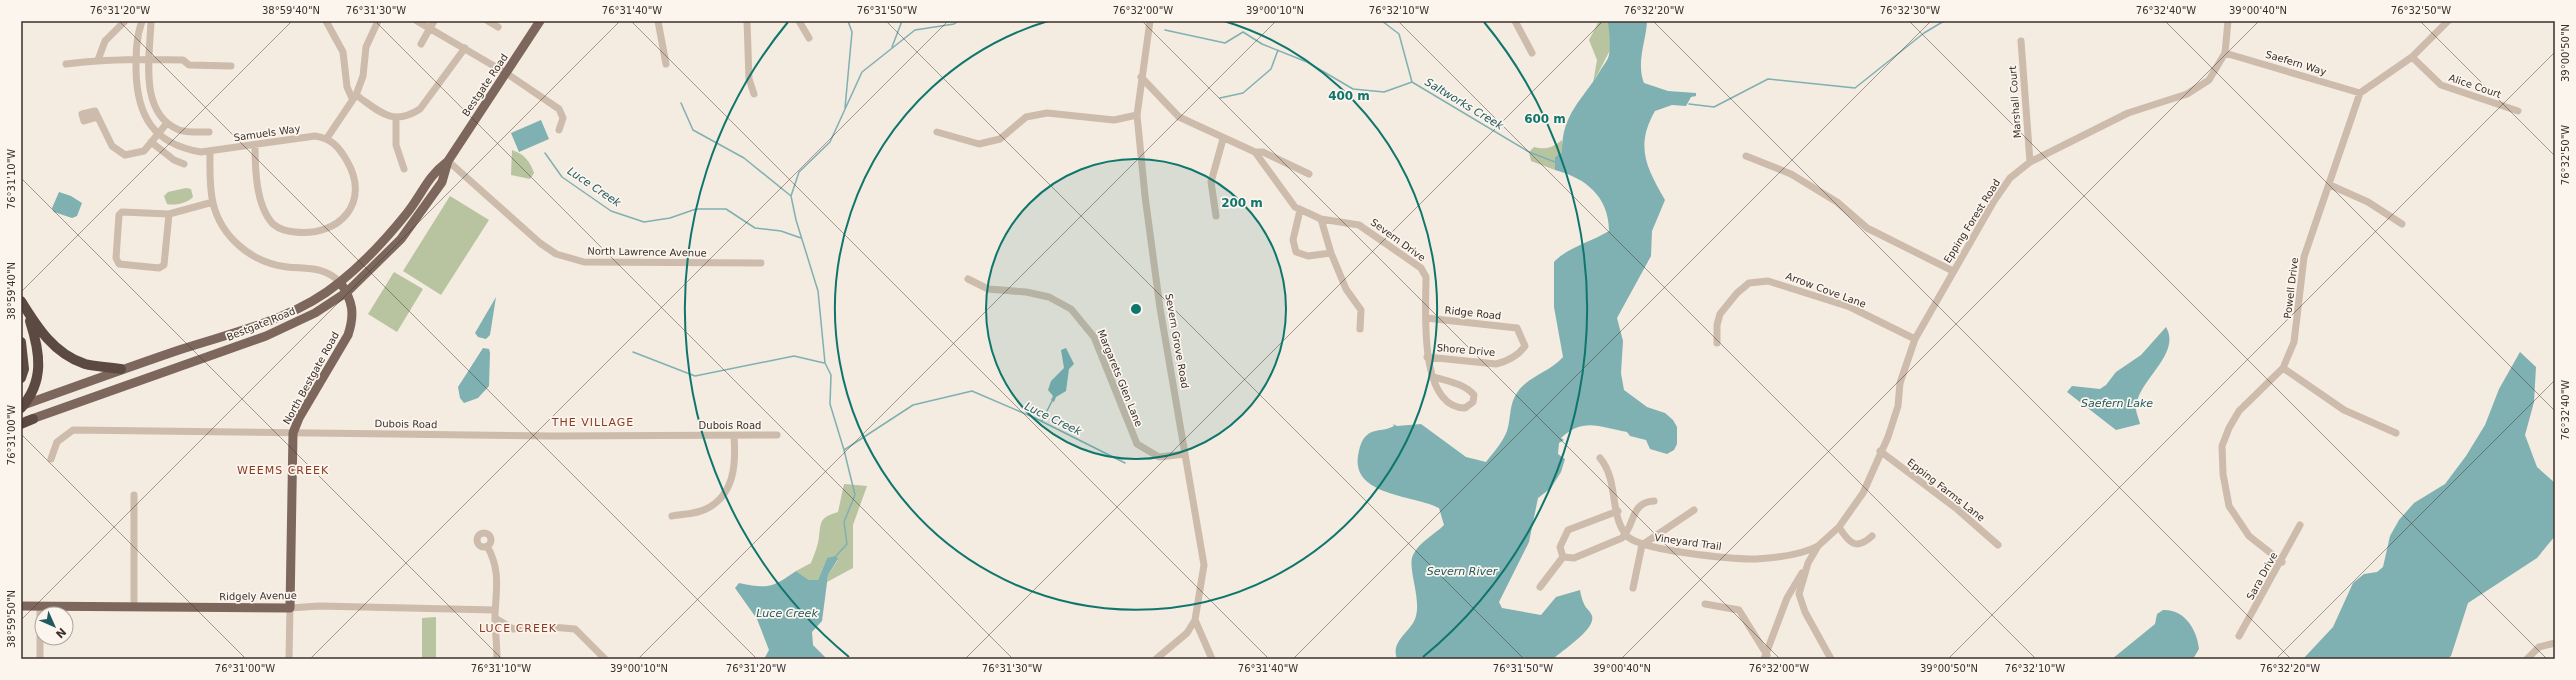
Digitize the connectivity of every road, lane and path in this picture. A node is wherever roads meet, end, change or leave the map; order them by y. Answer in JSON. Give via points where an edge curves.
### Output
{"nodes":[{"id":1,"x":125,"y":21,"type":"edge"},
{"id":2,"x":142,"y":21,"type":"edge"},
{"id":3,"x":151,"y":21,"type":"edge"},
{"id":4,"x":326,"y":21,"type":"edge"},
{"id":5,"x":378,"y":21,"type":"edge"},
{"id":6,"x":417,"y":21,"type":"edge"},
{"id":7,"x":434,"y":21,"type":"edge"},
{"id":8,"x":488,"y":21,"type":"edge"},
{"id":9,"x":540,"y":21,"type":"edge"},
{"id":10,"x":658,"y":21,"type":"edge"},
{"id":11,"x":747,"y":21,"type":"edge"},
{"id":12,"x":799,"y":21,"type":"edge"},
{"id":13,"x":1150,"y":21,"type":"edge"},
{"id":14,"x":1515,"y":21,"type":"edge"},
{"id":15,"x":2228,"y":21,"type":"edge"},
{"id":16,"x":2448,"y":21,"type":"edge"},
{"id":17,"x":498,"y":27,"type":"dead end"},
{"id":18,"x":429,"y":28,"type":"junction"},
{"id":19,"x":809,"y":38,"type":"dead end"},
{"id":20,"x":2021,"y":41,"type":"dead end"},
{"id":21,"x":421,"y":44,"type":"dead end"},
{"id":22,"x":465,"y":48,"type":"junction"},
{"id":23,"x":1532,"y":53,"type":"dead end"},
{"id":24,"x":2225,"y":53,"type":"junction"},
{"id":25,"x":2412,"y":57,"type":"junction"},
{"id":26,"x":150,"y":59,"type":"junction"},
{"id":27,"x":98,"y":60,"type":"junction"},
{"id":28,"x":136,"y":60,"type":"junction"},
{"id":29,"x":66,"y":64,"type":"dead end"},
{"id":30,"x":666,"y":64,"type":"dead end"},
{"id":31,"x":231,"y":66,"type":"dead end"},
{"id":32,"x":506,"y":73,"type":"junction"},
{"id":33,"x":1141,"y":77,"type":"junction"},
{"id":34,"x":2360,"y":93,"type":"junction"},
{"id":35,"x":754,"y":94,"type":"dead end"},
{"id":36,"x":354,"y":96,"type":"junction"},
{"id":37,"x":2518,"y":111,"type":"dead end"},
{"id":38,"x":1137,"y":115,"type":"junction"},
{"id":39,"x":98,"y":117,"type":"dead end"},
{"id":40,"x":396,"y":119,"type":"junction"},
{"id":41,"x":167,"y":123,"type":"junction"},
{"id":42,"x":559,"y":130,"type":"dead end"},
{"id":43,"x":209,"y":132,"type":"dead end"},
{"id":44,"x":937,"y":132,"type":"dead end"},
{"id":45,"x":158,"y":134,"type":"junction"},
{"id":46,"x":326,"y":138,"type":"junction"},
{"id":47,"x":1223,"y":139,"type":"junction"},
{"id":48,"x":151,"y":142,"type":"junction"},
{"id":49,"x":255,"y":146,"type":"junction"},
{"id":50,"x":210,"y":152,"type":"junction"},
{"id":51,"x":1255,"y":152,"type":"junction"},
{"id":52,"x":1746,"y":156,"type":"dead end"},
{"id":53,"x":448,"y":161,"type":"junction"},
{"id":54,"x":2030,"y":162,"type":"junction"},
{"id":55,"x":184,"y":164,"type":"dead end"},
{"id":56,"x":404,"y":169,"type":"dead end"},
{"id":57,"x":1309,"y":174,"type":"dead end"},
{"id":58,"x":2330,"y":185,"type":"junction"},
{"id":59,"x":213,"y":202,"type":"junction"},
{"id":60,"x":1300,"y":210,"type":"junction"},
{"id":61,"x":169,"y":214,"type":"junction"},
{"id":62,"x":1216,"y":216,"type":"dead end"},
{"id":63,"x":1321,"y":219,"type":"junction"},
{"id":64,"x":2402,"y":224,"type":"dead end"},
{"id":65,"x":1331,"y":253,"type":"junction"},
{"id":66,"x":761,"y":263,"type":"dead end"},
{"id":67,"x":1953,"y":271,"type":"junction"},
{"id":68,"x":968,"y":279,"type":"dead end"},
{"id":69,"x":340,"y":282,"type":"junction"},
{"id":70,"x":346,"y":292,"type":"junction"},
{"id":71,"x":24,"y":305,"type":"edge"},
{"id":72,"x":1426,"y":318,"type":"junction"},
{"id":73,"x":1517,"y":328,"type":"joint"},
{"id":74,"x":1360,"y":329,"type":"dead end"},
{"id":75,"x":1915,"y":339,"type":"junction"},
{"id":76,"x":21,"y":342,"type":"edge"},
{"id":77,"x":1717,"y":343,"type":"dead end"},
{"id":78,"x":1427,"y":357,"type":"junction"},
{"id":79,"x":2283,"y":368,"type":"junction"},
{"id":80,"x":121,"y":369,"type":"junction"},
{"id":81,"x":1434,"y":377,"type":"junction"},
{"id":82,"x":21,"y":378,"type":"edge"},
{"id":83,"x":22,"y":406,"type":"edge"},
{"id":84,"x":33,"y":419,"type":"joint"},
{"id":85,"x":21,"y":424,"type":"edge"},
{"id":86,"x":293,"y":433,"type":"junction"},
{"id":87,"x":2396,"y":433,"type":"dead end"},
{"id":88,"x":777,"y":435,"type":"dead end"},
{"id":89,"x":734,"y":436,"type":"junction"},
{"id":90,"x":1880,"y":451,"type":"junction"},
{"id":91,"x":1185,"y":454,"type":"junction"},
{"id":92,"x":1600,"y":458,"type":"dead end"},
{"id":93,"x":51,"y":459,"type":"dead end"},
{"id":94,"x":134,"y":495,"type":"dead end"},
{"id":95,"x":1654,"y":501,"type":"dead end"},
{"id":96,"x":1694,"y":510,"type":"dead end"},
{"id":97,"x":1618,"y":511,"type":"junction"},
{"id":98,"x":672,"y":516,"type":"dead end"},
{"id":99,"x":2300,"y":525,"type":"dead end"},
{"id":100,"x":1839,"y":527,"type":"junction"},
{"id":101,"x":1626,"y":535,"type":"junction"},
{"id":102,"x":1872,"y":536,"type":"dead end"},
{"id":103,"x":1642,"y":545,"type":"junction"},
{"id":104,"x":487,"y":546,"type":"dead end"},
{"id":105,"x":1818,"y":546,"type":"junction"},
{"id":106,"x":1998,"y":546,"type":"dead end"},
{"id":107,"x":1564,"y":557,"type":"junction"},
{"id":108,"x":2282,"y":562,"type":"junction"},
{"id":109,"x":1808,"y":563,"type":"junction"},
{"id":110,"x":1540,"y":587,"type":"dead end"},
{"id":111,"x":1633,"y":588,"type":"dead end"},
{"id":112,"x":1705,"y":604,"type":"dead end"},
{"id":113,"x":21,"y":606,"type":"edge"},
{"id":114,"x":134,"y":606,"type":"junction"},
{"id":115,"x":34,"y":607,"type":"edge"},
{"id":116,"x":74,"y":607,"type":"edge"},
{"id":117,"x":290,"y":608,"type":"junction"},
{"id":118,"x":495,"y":610,"type":"junction"},
{"id":119,"x":495,"y":618,"type":"junction"},
{"id":120,"x":1195,"y":620,"type":"junction"},
{"id":121,"x":512,"y":629,"type":"junction"},
{"id":122,"x":497,"y":635,"type":"junction"},
{"id":123,"x":2239,"y":636,"type":"dead end"},
{"id":124,"x":2555,"y":643,"type":"edge"},
{"id":125,"x":40,"y":646,"type":"edge"},
{"id":126,"x":1765,"y":657,"type":"edge"},
{"id":127,"x":40,"y":659,"type":"edge"},
{"id":128,"x":289,"y":659,"type":"edge"},
{"id":129,"x":497,"y":659,"type":"edge"},
{"id":130,"x":605,"y":659,"type":"edge"},
{"id":131,"x":1156,"y":659,"type":"edge"},
{"id":132,"x":1212,"y":659,"type":"edge"},
{"id":133,"x":1831,"y":659,"type":"edge"},
{"id":134,"x":2527,"y":659,"type":"edge"}],
"edges":[{"from":1,"to":27,"type":"street","via":[[105,41]]},
{"from":2,"to":28,"type":"street","via":[[136,42]]},
{"from":3,"to":26,"type":"street"},
{"from":4,"to":36,"type":"street","via":[[343,52],[346,88]]},
{"from":5,"to":36,"type":"street","via":[[366,47],[363,76]]},
{"from":6,"to":18,"type":"street"},
{"from":7,"to":18,"type":"street"},
{"from":8,"to":17,"type":"street"},
{"from":9,"to":32,"type":"main road","name":"Bestgate Road"},
{"from":10,"to":30,"type":"street"},
{"from":11,"to":35,"type":"street","via":[[749,79]]},
{"from":12,"to":19,"type":"street"},
{"from":13,"to":33,"type":"street","name":"Severn Grove Road"},
{"from":14,"to":23,"type":"street"},
{"from":15,"to":24,"type":"street","name":"Epping Forest Road"},
{"from":16,"to":25,"type":"street"},
{"from":18,"to":21,"type":"street"},
{"from":18,"to":22,"type":"street"},
{"from":20,"to":54,"type":"street","name":"Marshall Court"},
{"from":22,"to":32,"type":"street"},
{"from":22,"to":40,"type":"street","via":[[420,109],[410,116]]},
{"from":24,"to":34,"type":"street","name":"Saefern Way"},
{"from":24,"to":54,"type":"street","name":"Epping Forest Road","via":[[2212,78],[2186,94],[2128,113]]},
{"from":25,"to":34,"type":"street"},
{"from":25,"to":37,"type":"street","name":"Alice Court","via":[[2441,85]]},
{"from":26,"to":28,"type":"street"},
{"from":26,"to":31,"type":"street","via":[[183,60],[189,65]]},
{"from":26,"to":41,"type":"street","via":[[152,103]]},
{"from":27,"to":28,"type":"street"},
{"from":27,"to":29,"type":"street"},
{"from":28,"to":45,"type":"street","via":[[140,106]]},
{"from":32,"to":42,"type":"street","via":[[560,109],[563,118]]},
{"from":32,"to":53,"type":"main road","name":"Bestgate Road"},
{"from":33,"to":38,"type":"street","name":"Severn Grove Road"},
{"from":33,"to":47,"type":"street","via":[[1180,117]]},
{"from":34,"to":58,"type":"street","name":"Powell Drive"},
{"from":36,"to":40,"type":"street"},
{"from":36,"to":46,"type":"street"},
{"from":38,"to":44,"type":"street","via":[[1114,120],[1040,115],[1026,117],[1000,139],[979,144]]},
{"from":38,"to":91,"type":"street","name":"Severn Grove Road","via":[[1160,302]]},
{"from":39,"to":48,"type":"street","via":[[112,146],[120,153],[136,154],[144,151]]},
{"from":40,"to":56,"type":"street","via":[[396,145]]},
{"from":41,"to":43,"type":"street","via":[[189,132]]},
{"from":41,"to":45,"type":"street"},
{"from":45,"to":48,"type":"street"},
{"from":45,"to":50,"type":"street","name":"Samuels Way","via":[[182,149]]},
{"from":46,"to":49,"type":"street","name":"Samuels Way","via":[[315,136]]},
{"from":46,"to":49,"type":"street","via":[[344,155],[353,172],[357,192],[344,218],[319,232],[285,231],[273,224],[255,175]]},
{"from":47,"to":51,"type":"street"},
{"from":47,"to":62,"type":"street","via":[[1211,182]]},
{"from":48,"to":55,"type":"street","via":[[174,160]]},
{"from":49,"to":50,"type":"street","name":"Samuels Way"},
{"from":50,"to":59,"type":"street"},
{"from":51,"to":57,"type":"street","via":[[1263,152]]},
{"from":51,"to":60,"type":"street","name":"Severn Drive","via":[[1295,207]]},
{"from":52,"to":67,"type":"street","via":[[1791,174],[1837,202],[1867,228]]},
{"from":53,"to":66,"type":"street","name":"North Lawrence Avenue","via":[[540,243],[556,254],[584,262]]},
{"from":53,"to":69,"type":"main road","name":"Bestgate Road","via":[[433,172],[408,211],[382,243]]},
{"from":53,"to":70,"type":"main road","name":"Bestgate Road","via":[[442,182],[401,239]]},
{"from":54,"to":67,"type":"street","name":"Epping Forest Road","via":[[2010,178]]},
{"from":58,"to":64,"type":"street","via":[[2368,202]]},
{"from":58,"to":79,"type":"street","name":"Powell Drive","via":[[2304,257],[2294,342]]},
{"from":59,"to":61,"type":"street"},
{"from":59,"to":69,"type":"street","via":[[226,231],[250,254],[285,267],[318,268],[330,273]]},
{"from":60,"to":63,"type":"street","name":"Severn Drive"},
{"from":60,"to":65,"type":"street","via":[[1293,240],[1296,252],[1308,256]]},
{"from":61,"to":61,"type":"street","via":[[129,211],[119,215],[116,258],[119,264],[160,268],[164,265]]},
{"from":63,"to":65,"type":"street"},
{"from":63,"to":72,"type":"street","name":"Severn Drive","via":[[1359,225],[1421,268],[1426,277]]},
{"from":65,"to":74,"type":"street","via":[[1346,289],[1361,310]]},
{"from":67,"to":75,"type":"street","name":"Epping Forest Road"},
{"from":68,"to":91,"type":"street","name":"Margarets Glen Lane","via":[[988,289],[1049,297],[1071,310],[1089,329],[1098,344],[1138,444],[1159,457]]},
{"from":69,"to":70,"type":"main road","name":"North Bestgate Road"},
{"from":69,"to":80,"type":"main road","name":"Bestgate Road","via":[[313,301],[279,318]]},
{"from":70,"to":84,"type":"main road","name":"Bestgate Road","via":[[315,313],[266,336]]},
{"from":70,"to":86,"type":"main road","name":"North Bestgate Road","via":[[353,306],[348,335],[299,418]]},
{"from":71,"to":80,"type":"highway","via":[[48,341],[68,357],[85,364]]},
{"from":71,"to":83,"type":"highway","via":[[40,355],[38,372]]},
{"from":72,"to":73,"type":"street","name":"Ridge Road"},
{"from":72,"to":78,"type":"street","name":"Severn Drive"},
{"from":73,"to":78,"type":"street","name":"Shore Drive","via":[[1525,346],[1507,361],[1496,364]]},
{"from":75,"to":77,"type":"street","name":"Arrow Cove Lane","via":[[1850,308],[1768,281],[1749,283],[1736,292],[1720,314]]},
{"from":75,"to":90,"type":"street","name":"Epping Forest Road","via":[[1900,383],[1898,406],[1888,437]]},
{"from":76,"to":82,"type":"highway","via":[[24,369]]},
{"from":78,"to":81,"type":"street","name":"Severn Drive"},
{"from":79,"to":87,"type":"street","via":[[2344,410]]},
{"from":79,"to":108,"type":"street","name":"Powell Drive","via":[[2239,411],[2228,428],[2222,446],[2223,474],[2229,506],[2249,536]]},
{"from":80,"to":83,"type":"main road","name":"Bestgate Road"},
{"from":81,"to":81,"type":"street","name":"Severn Drive","via":[[1439,392],[1450,404],[1457,408],[1465,408],[1473,402],[1474,395],[1471,391]]},
{"from":84,"to":85,"type":"highway"},
{"from":86,"to":89,"type":"street","name":"Dubois Road"},
{"from":86,"to":93,"type":"street","name":"Dubois Road","via":[[73,430],[57,442]]},
{"from":86,"to":117,"type":"main road","name":"North Bestgate Road"},
{"from":88,"to":89,"type":"street","name":"Dubois Road"},
{"from":89,"to":98,"type":"street","via":[[735,468],[725,493],[705,510]]},
{"from":90,"to":100,"type":"street","name":"Epping Forest Road","via":[[1863,493]]},
{"from":90,"to":106,"type":"street","name":"Epping Farms Lane","via":[[1957,509]]},
{"from":91,"to":120,"type":"street","name":"Severn Grove Road","via":[[1204,565]]},
{"from":92,"to":97,"type":"street","via":[[1612,478]]},
{"from":94,"to":114,"type":"street"},
{"from":95,"to":101,"type":"street","via":[[1645,502],[1638,507]]},
{"from":96,"to":103,"type":"street"},
{"from":97,"to":101,"type":"street"},
{"from":97,"to":107,"type":"street","via":[[1568,530],[1560,547]]},
{"from":99,"to":108,"type":"street","name":"Sara Drive"},
{"from":100,"to":102,"type":"street","via":[[1848,540],[1856,544],[1865,543]]},
{"from":100,"to":105,"type":"street","name":"Epping Forest Road"},
{"from":101,"to":103,"type":"street","name":"Vineyard Trail"},
{"from":101,"to":107,"type":"street","via":[[1618,541],[1574,558]]},
{"from":103,"to":105,"type":"street","name":"Vineyard Trail","via":[[1754,559],[1808,551]]},
{"from":103,"to":111,"type":"street"},
{"from":104,"to":118,"type":"street","via":[[497,574],[498,595]]},
{"from":105,"to":109,"type":"street"},
{"from":107,"to":110,"type":"street"},
{"from":108,"to":123,"type":"street","name":"Sara Drive"},
{"from":109,"to":126,"type":"street","via":[[1788,598]]},
{"from":109,"to":133,"type":"street","via":[[1799,594],[1805,612]]},
{"from":112,"to":126,"type":"street","via":[[1739,610]]},
{"from":113,"to":115,"type":"main road","name":"Ridgely Avenue"},
{"from":114,"to":116,"type":"main road","name":"Ridgely Avenue"},
{"from":114,"to":117,"type":"main road","name":"Ridgely Avenue"},
{"from":117,"to":118,"type":"street","name":"Ridgely Avenue","via":[[319,606]]},
{"from":117,"to":128,"type":"street"},
{"from":118,"to":119,"type":"street"},
{"from":119,"to":121,"type":"street"},
{"from":119,"to":122,"type":"street"},
{"from":120,"to":131,"type":"street","via":[[1187,633]]},
{"from":120,"to":132,"type":"street"},
{"from":121,"to":122,"type":"street"},
{"from":121,"to":130,"type":"street","via":[[540,626],[575,629]]},
{"from":122,"to":129,"type":"street"},
{"from":124,"to":134,"type":"street","via":[[2539,647]]},
{"from":125,"to":127,"type":"street"}]}
